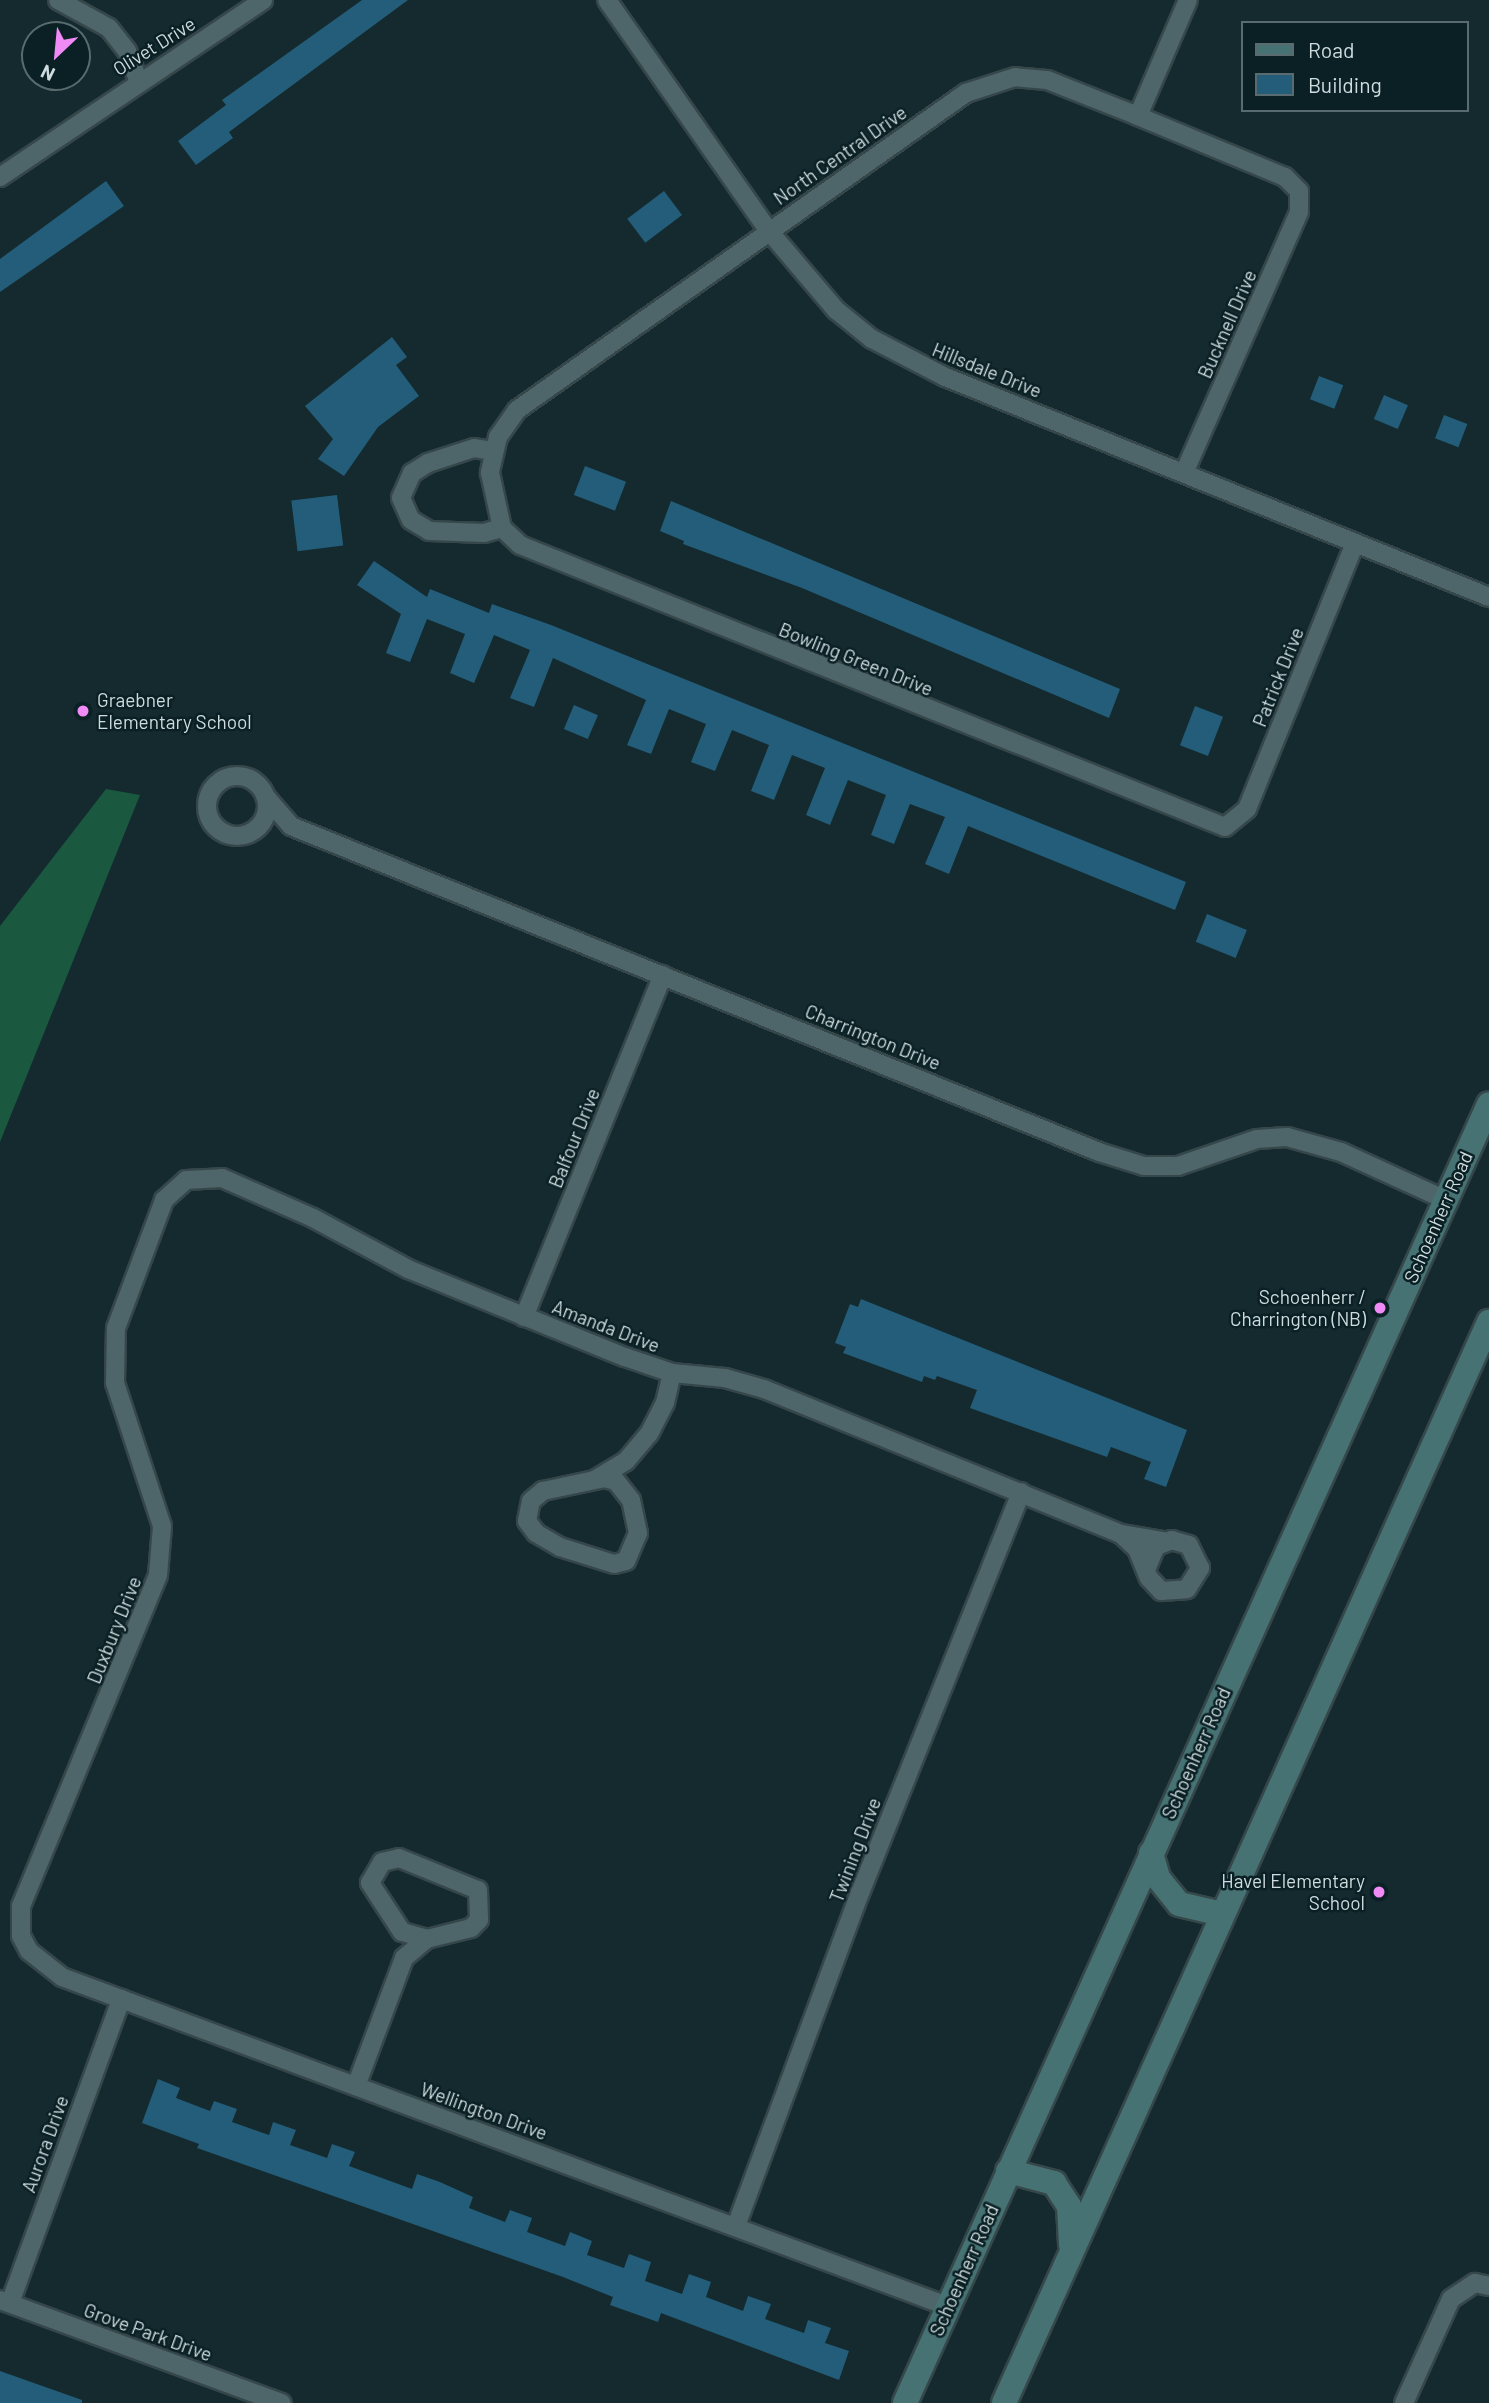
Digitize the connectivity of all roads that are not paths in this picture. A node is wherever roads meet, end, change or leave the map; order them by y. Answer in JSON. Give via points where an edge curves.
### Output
{"nodes":[{"id":1,"x":58,"y":0,"type":"edge"},
{"id":2,"x":263,"y":0,"type":"edge"},
{"id":3,"x":607,"y":0,"type":"edge"},
{"id":4,"x":1188,"y":0,"type":"edge"},
{"id":5,"x":138,"y":79,"type":"junction"},
{"id":6,"x":1138,"y":116,"type":"junction"},
{"id":7,"x":0,"y":177,"type":"edge"},
{"id":8,"x":1299,"y":191,"type":"joint"},
{"id":9,"x":769,"y":230,"type":"junction"},
{"id":10,"x":493,"y":451,"type":"junction"},
{"id":11,"x":1184,"y":472,"type":"junction"},
{"id":12,"x":502,"y":528,"type":"junction"},
{"id":13,"x":1355,"y":543,"type":"junction"},
{"id":14,"x":1489,"y":597,"type":"edge"},
{"id":15,"x":265,"y":796,"type":"junction"},
{"id":16,"x":1236,"y":824,"type":"joint"},
{"id":17,"x":290,"y":825,"type":"junction"},
{"id":18,"x":254,"y":831,"type":"junction"},
{"id":19,"x":663,"y":975,"type":"junction"},
{"id":20,"x":1489,"y":1104,"type":"edge"},
{"id":21,"x":186,"y":1180,"type":"joint"},
{"id":22,"x":1446,"y":1200,"type":"junction"},
{"id":23,"x":524,"y":1317,"type":"junction"},
{"id":24,"x":1489,"y":1322,"type":"edge"},
{"id":25,"x":672,"y":1373,"type":"junction"},
{"id":26,"x":626,"y":1461,"type":"junction"},
{"id":27,"x":594,"y":1480,"type":"junction"},
{"id":28,"x":1020,"y":1492,"type":"junction"},
{"id":29,"x":631,"y":1500,"type":"junction"},
{"id":30,"x":1121,"y":1534,"type":"junction"},
{"id":31,"x":1163,"y":1541,"type":"junction"},
{"id":32,"x":1146,"y":1570,"type":"junction"},
{"id":33,"x":1151,"y":1853,"type":"junction"},
{"id":34,"x":1222,"y":1914,"type":"junction"},
{"id":35,"x":396,"y":1923,"type":"junction"},
{"id":36,"x":21,"y":1936,"type":"joint"},
{"id":37,"x":427,"y":1939,"type":"junction"},
{"id":38,"x":404,"y":1958,"type":"junction"},
{"id":39,"x":121,"y":1999,"type":"junction"},
{"id":40,"x":356,"y":2086,"type":"junction"},
{"id":41,"x":1008,"y":2171,"type":"junction"},
{"id":42,"x":736,"y":2226,"type":"junction"},
{"id":43,"x":1071,"y":2253,"type":"junction"},
{"id":44,"x":1489,"y":2286,"type":"edge"},
{"id":45,"x":5,"y":2302,"type":"edge"},
{"id":46,"x":947,"y":2306,"type":"junction"},
{"id":47,"x":282,"y":2403,"type":"edge"},
{"id":48,"x":905,"y":2403,"type":"edge"},
{"id":49,"x":1004,"y":2403,"type":"edge"},
{"id":50,"x":1404,"y":2403,"type":"edge"}],
"edges":[{"from":1,"to":5,"type":"street","via":[[109,28],[127,51]]},
{"from":2,"to":5,"type":"street","name":"Olivet Drive"},
{"from":3,"to":9,"type":"street","name":"Hillsdale Drive"},
{"from":4,"to":6,"type":"street"},
{"from":5,"to":7,"type":"street","name":"Olivet Drive"},
{"from":6,"to":8,"type":"street","name":"North Central Drive","via":[[1285,177]]},
{"from":6,"to":9,"type":"street","name":"North Central Drive","via":[[1046,80],[1015,77],[966,93]]},
{"from":8,"to":11,"type":"street","name":"Bucknell Drive","via":[[1299,212]]},
{"from":9,"to":10,"type":"street","name":"North Central Drive","via":[[517,410]]},
{"from":9,"to":11,"type":"street","name":"Hillsdale Drive","via":[[836,310],[902,357]]},
{"from":10,"to":12,"type":"street","name":"North Central Drive","via":[[491,491]]},
{"from":10,"to":12,"type":"street","via":[[474,449],[428,463],[412,473],[401,498],[411,520],[429,531],[484,533]]},
{"from":11,"to":13,"type":"street","name":"Hillsdale Drive"},
{"from":12,"to":16,"type":"street","name":"Bowling Green Drive","via":[[520,545],[1203,823]]},
{"from":13,"to":14,"type":"street","name":"Hillsdale Drive"},
{"from":13,"to":16,"type":"street","name":"Patrick Drive","via":[[1247,809]]},
{"from":15,"to":17,"type":"street","name":"Charrington Drive"},
{"from":15,"to":18,"type":"street","via":[[265,816]]},
{"from":15,"to":18,"type":"street","name":"Charrington Drive","via":[[252,780],[232,776],[208,796],[208,813],[218,829],[236,835]]},
{"from":17,"to":18,"type":"street","name":"Charrington Drive"},
{"from":17,"to":19,"type":"street","name":"Charrington Drive"},
{"from":19,"to":22,"type":"street","name":"Charrington Drive","via":[[1144,1166],[1178,1166],[1257,1139],[1287,1137],[1341,1152]]},
{"from":19,"to":23,"type":"street","name":"Balfour Drive"},
{"from":20,"to":22,"type":"main road","name":"Schoenherr Road"},
{"from":21,"to":23,"type":"street","name":"Amanda Drive","via":[[222,1178],[241,1184],[408,1269]]},
{"from":21,"to":36,"type":"street","name":"Duxbury Drive","via":[[164,1200],[148,1236],[116,1328],[113,1357],[116,1383],[162,1526],[158,1575],[27,1889]]},
{"from":22,"to":33,"type":"main road","name":"Schoenherr Road"},
{"from":23,"to":25,"type":"street","name":"Amanda Drive"},
{"from":24,"to":34,"type":"main road"},
{"from":25,"to":26,"type":"street","via":[[658,1419]]},
{"from":25,"to":28,"type":"street","name":"Amanda Drive","via":[[726,1378],[764,1389]]},
{"from":26,"to":27,"type":"street"},
{"from":26,"to":29,"type":"street"},
{"from":27,"to":29,"type":"street","via":[[616,1480]]},
{"from":27,"to":29,"type":"street","via":[[536,1495],[527,1521],[536,1533],[614,1564],[626,1561],[638,1533]]},
{"from":28,"to":30,"type":"street","name":"Amanda Drive"},
{"from":28,"to":42,"type":"street","name":"Twining Drive","via":[[860,1893]]},
{"from":30,"to":31,"type":"street","name":"Amanda Drive"},
{"from":30,"to":32,"type":"street","via":[[1137,1549]]},
{"from":31,"to":32,"type":"street","via":[[1150,1553]]},
{"from":31,"to":32,"type":"street","via":[[1181,1541],[1195,1551],[1200,1568],[1194,1584],[1179,1593],[1161,1591]]},
{"from":33,"to":34,"type":"main road","via":[[1158,1878],[1179,1903]]},
{"from":33,"to":41,"type":"main road","name":"Schoenherr Road"},
{"from":34,"to":43,"type":"main road"},
{"from":35,"to":37,"type":"street","via":[[410,1938]]},
{"from":35,"to":37,"type":"street","via":[[370,1883],[389,1859],[421,1864],[478,1890],[481,1909],[471,1928]]},
{"from":35,"to":38,"type":"street"},
{"from":36,"to":39,"type":"street","name":"Wellington Drive","via":[[42,1965]]},
{"from":37,"to":38,"type":"street"},
{"from":38,"to":40,"type":"street"},
{"from":39,"to":40,"type":"street","name":"Wellington Drive"},
{"from":39,"to":45,"type":"street","name":"Aurora Drive"},
{"from":40,"to":42,"type":"street","name":"Wellington Drive"},
{"from":41,"to":43,"type":"main road","via":[[1040,2175],[1062,2192],[1072,2224]]},
{"from":41,"to":46,"type":"main road","name":"Schoenherr Road"},
{"from":42,"to":46,"type":"street","name":"Wellington Drive"},
{"from":43,"to":49,"type":"main road"},
{"from":44,"to":50,"type":"street","via":[[1475,2283],[1460,2290],[1442,2313]]},
{"from":45,"to":47,"type":"street","name":"Grove Park Drive"},
{"from":46,"to":48,"type":"main road","name":"Schoenherr Road"}]}
